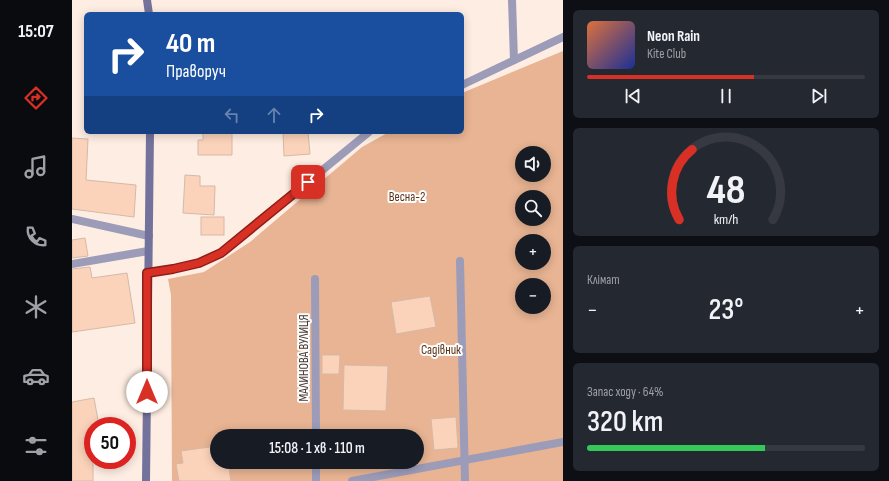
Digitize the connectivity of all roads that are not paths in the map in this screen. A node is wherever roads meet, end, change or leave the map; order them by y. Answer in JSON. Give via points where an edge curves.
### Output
{"nodes":[{"id":1,"x":147,"y":0,"type":"edge"},
{"id":2,"x":512,"y":0,"type":"edge"},
{"id":3,"x":149,"y":12,"type":"edge"},
{"id":4,"x":563,"y":37,"type":"edge"},
{"id":5,"x":514,"y":60,"type":"junction"},
{"id":6,"x":464,"y":84,"type":"edge"},
{"id":7,"x":150,"y":134,"type":"edge"},
{"id":8,"x":367,"y":134,"type":"edge"},
{"id":9,"x":72,"y":219,"type":"edge"},
{"id":10,"x":149,"y":236,"type":"junction"},
{"id":11,"x":148,"y":251,"type":"junction"},
{"id":12,"x":460,"y":260,"type":"dead end"},
{"id":13,"x":72,"y":264,"type":"edge"},
{"id":14,"x":147,"y":273,"type":"junction"},
{"id":15,"x":315,"y":280,"type":"dead end"},
{"id":16,"x":316,"y":429,"type":"edge"},
{"id":17,"x":563,"y":442,"type":"edge"},
{"id":18,"x":465,"y":459,"type":"junction"},
{"id":19,"x":316,"y":469,"type":"edge"},
{"id":20,"x":146,"y":481,"type":"edge"},
{"id":21,"x":316,"y":481,"type":"edge"},
{"id":22,"x":352,"y":481,"type":"edge"},
{"id":23,"x":465,"y":481,"type":"edge"}],
"edges":[{"from":1,"to":3,"type":"main road"},
{"from":2,"to":5,"type":"street"},
{"from":4,"to":5,"type":"street"},
{"from":5,"to":6,"type":"street"},
{"from":7,"to":10,"type":"main road"},
{"from":8,"to":14,"type":"street","via":[[221,253],[199,263]]},
{"from":9,"to":10,"type":"street"},
{"from":10,"to":11,"type":"main road"},
{"from":11,"to":13,"type":"street"},
{"from":11,"to":14,"type":"main road"},
{"from":12,"to":18,"type":"street"},
{"from":14,"to":20,"type":"main road"},
{"from":15,"to":16,"type":"street","name":"МАЛИНОВА ВУЛИЦЯ"},
{"from":17,"to":18,"type":"street"},
{"from":18,"to":22,"type":"street"},
{"from":18,"to":23,"type":"street"},
{"from":19,"to":21,"type":"street"}]}
